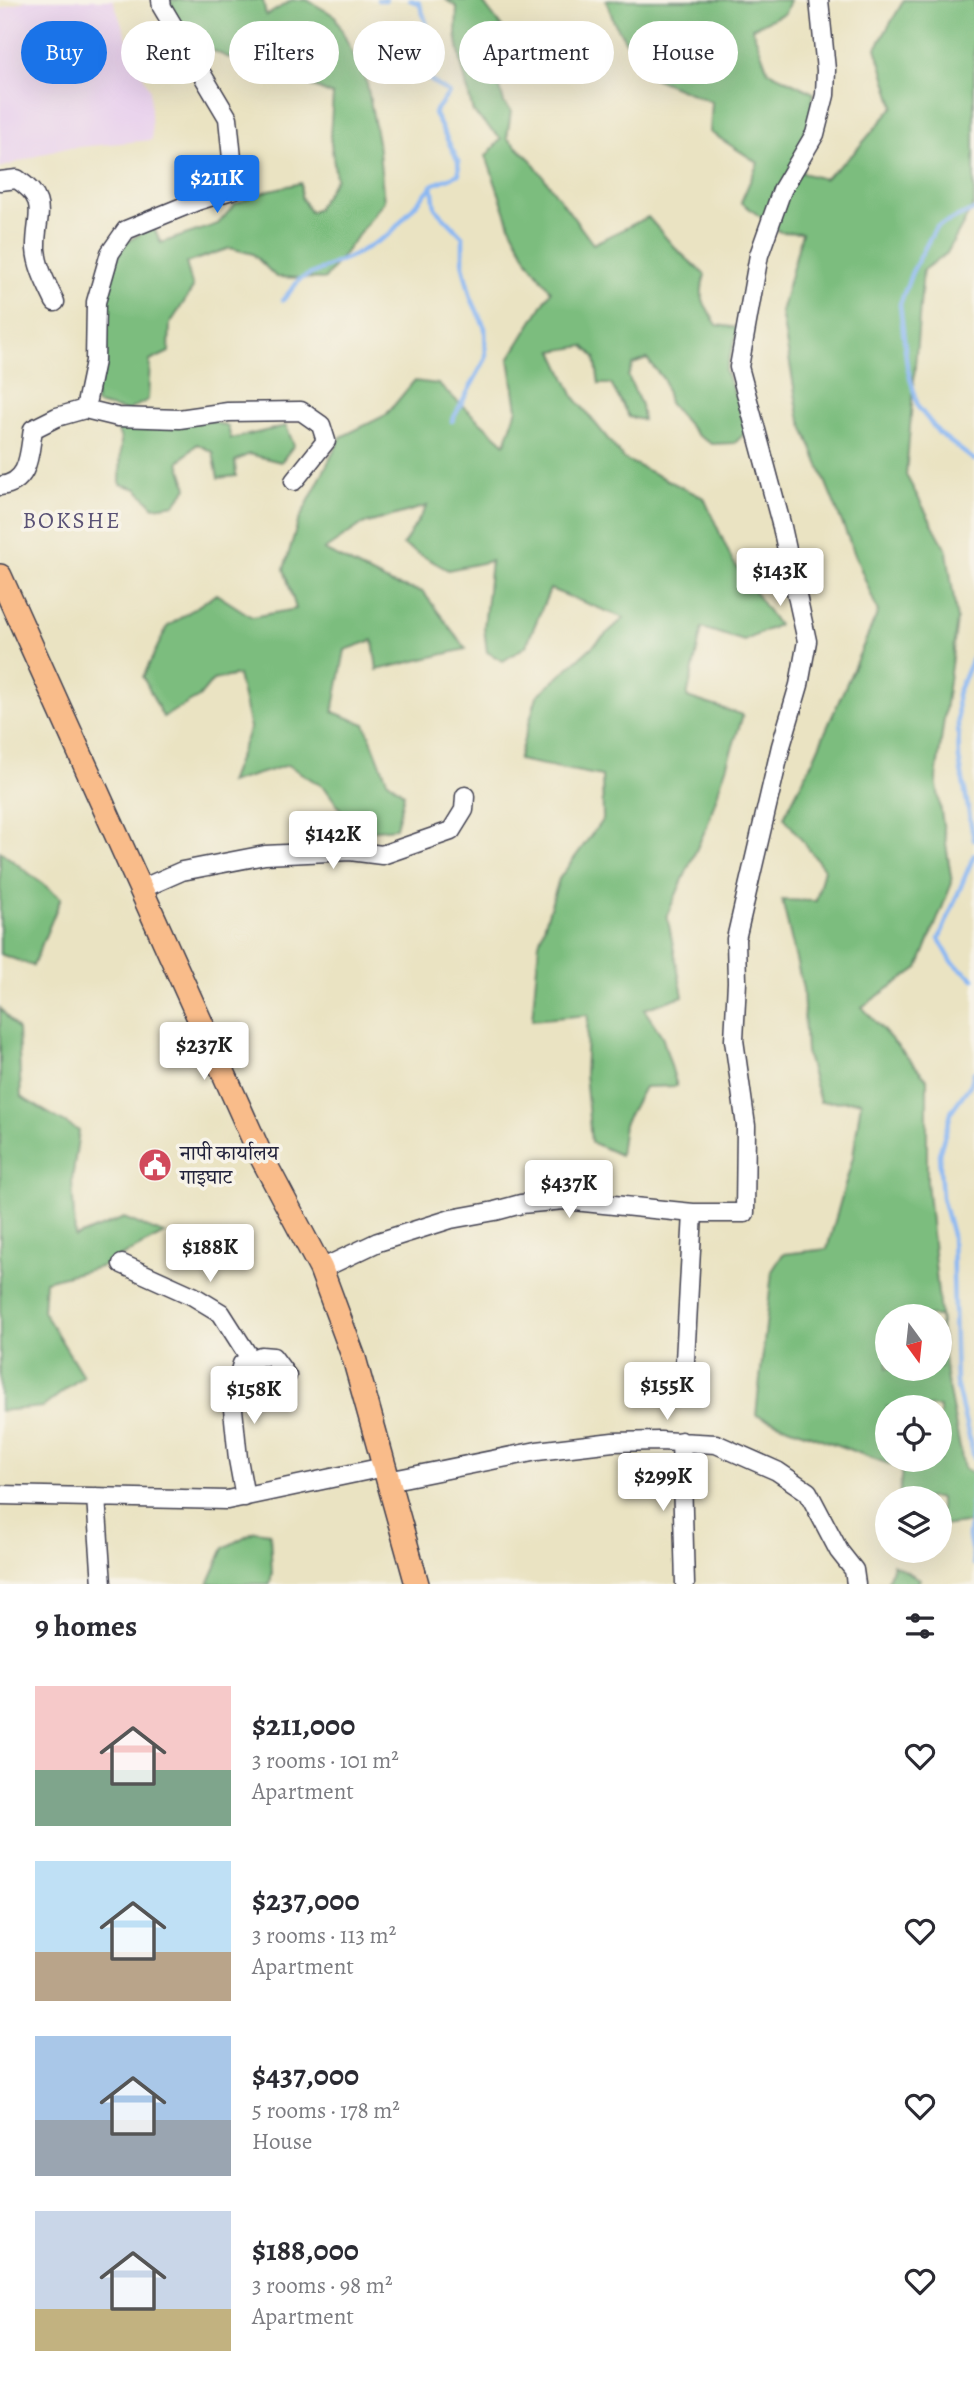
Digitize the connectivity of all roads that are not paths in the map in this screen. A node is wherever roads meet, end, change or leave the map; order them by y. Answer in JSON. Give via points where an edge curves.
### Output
{"nodes":[{"id":1,"x":162,"y":0,"type":"edge"},
{"id":2,"x":819,"y":0,"type":"edge"},
{"id":3,"x":0,"y":181,"type":"edge"},
{"id":4,"x":55,"y":302,"type":"dead end"},
{"id":5,"x":85,"y":409,"type":"junction"},
{"id":6,"x":294,"y":481,"type":"dead end"},
{"id":7,"x":0,"y":486,"type":"edge"},
{"id":8,"x":0,"y":576,"type":"edge"},
{"id":9,"x":466,"y":796,"type":"dead end"},
{"id":10,"x":141,"y":889,"type":"junction"},
{"id":11,"x":693,"y":1213,"type":"junction"},
{"id":12,"x":122,"y":1264,"type":"dead end"},
{"id":13,"x":321,"y":1269,"type":"junction"},
{"id":14,"x":251,"y":1360,"type":"junction"},
{"id":15,"x":287,"y":1376,"type":"dead end"},
{"id":16,"x":684,"y":1379,"type":"dead end"},
{"id":17,"x":681,"y":1441,"type":"junction"},
{"id":18,"x":386,"y":1475,"type":"junction"},
{"id":19,"x":0,"y":1495,"type":"edge"},
{"id":20,"x":96,"y":1497,"type":"junction"},
{"id":21,"x":245,"y":1497,"type":"junction"},
{"id":22,"x":102,"y":1584,"type":"edge"},
{"id":23,"x":417,"y":1584,"type":"edge"},
{"id":24,"x":685,"y":1584,"type":"edge"},
{"id":25,"x":856,"y":1584,"type":"edge"}],
"edges":[{"from":1,"to":5,"type":"street","via":[[228,118],[235,189],[126,230],[110,253],[96,302],[95,361]]},
{"from":2,"to":11,"type":"street","via":[[825,95],[815,134],[782,190],[760,255],[739,366],[807,641],[736,939],[734,1040],[746,1126],[745,1213]]},
{"from":3,"to":4,"type":"street","via":[[17,179],[31,189],[40,212],[36,249]]},
{"from":5,"to":6,"type":"street","via":[[179,419],[228,412],[302,411],[321,425],[326,441]]},
{"from":5,"to":7,"type":"street","via":[[33,429],[21,478]]},
{"from":8,"to":10,"type":"main road"},
{"from":9,"to":10,"type":"street","via":[[464,810],[450,831],[382,855],[350,851],[265,855],[182,872]]},
{"from":10,"to":13,"type":"main road","via":[[261,1156]]},
{"from":11,"to":13,"type":"street","via":[[564,1200],[521,1204],[378,1242]]},
{"from":11,"to":16,"type":"street"},
{"from":12,"to":14,"type":"street","via":[[221,1313]]},
{"from":13,"to":18,"type":"main road","via":[[354,1359]]},
{"from":14,"to":15,"type":"street","via":[[273,1356]]},
{"from":14,"to":21,"type":"street","via":[[242,1364],[232,1399]]},
{"from":17,"to":18,"type":"street","via":[[613,1442]]},
{"from":17,"to":24,"type":"street"},
{"from":17,"to":25,"type":"street","via":[[716,1444],[777,1471],[808,1492],[854,1570]]},
{"from":18,"to":21,"type":"street"},
{"from":18,"to":23,"type":"main road"},
{"from":19,"to":20,"type":"street"},
{"from":20,"to":21,"type":"street"},
{"from":20,"to":22,"type":"street"}]}
